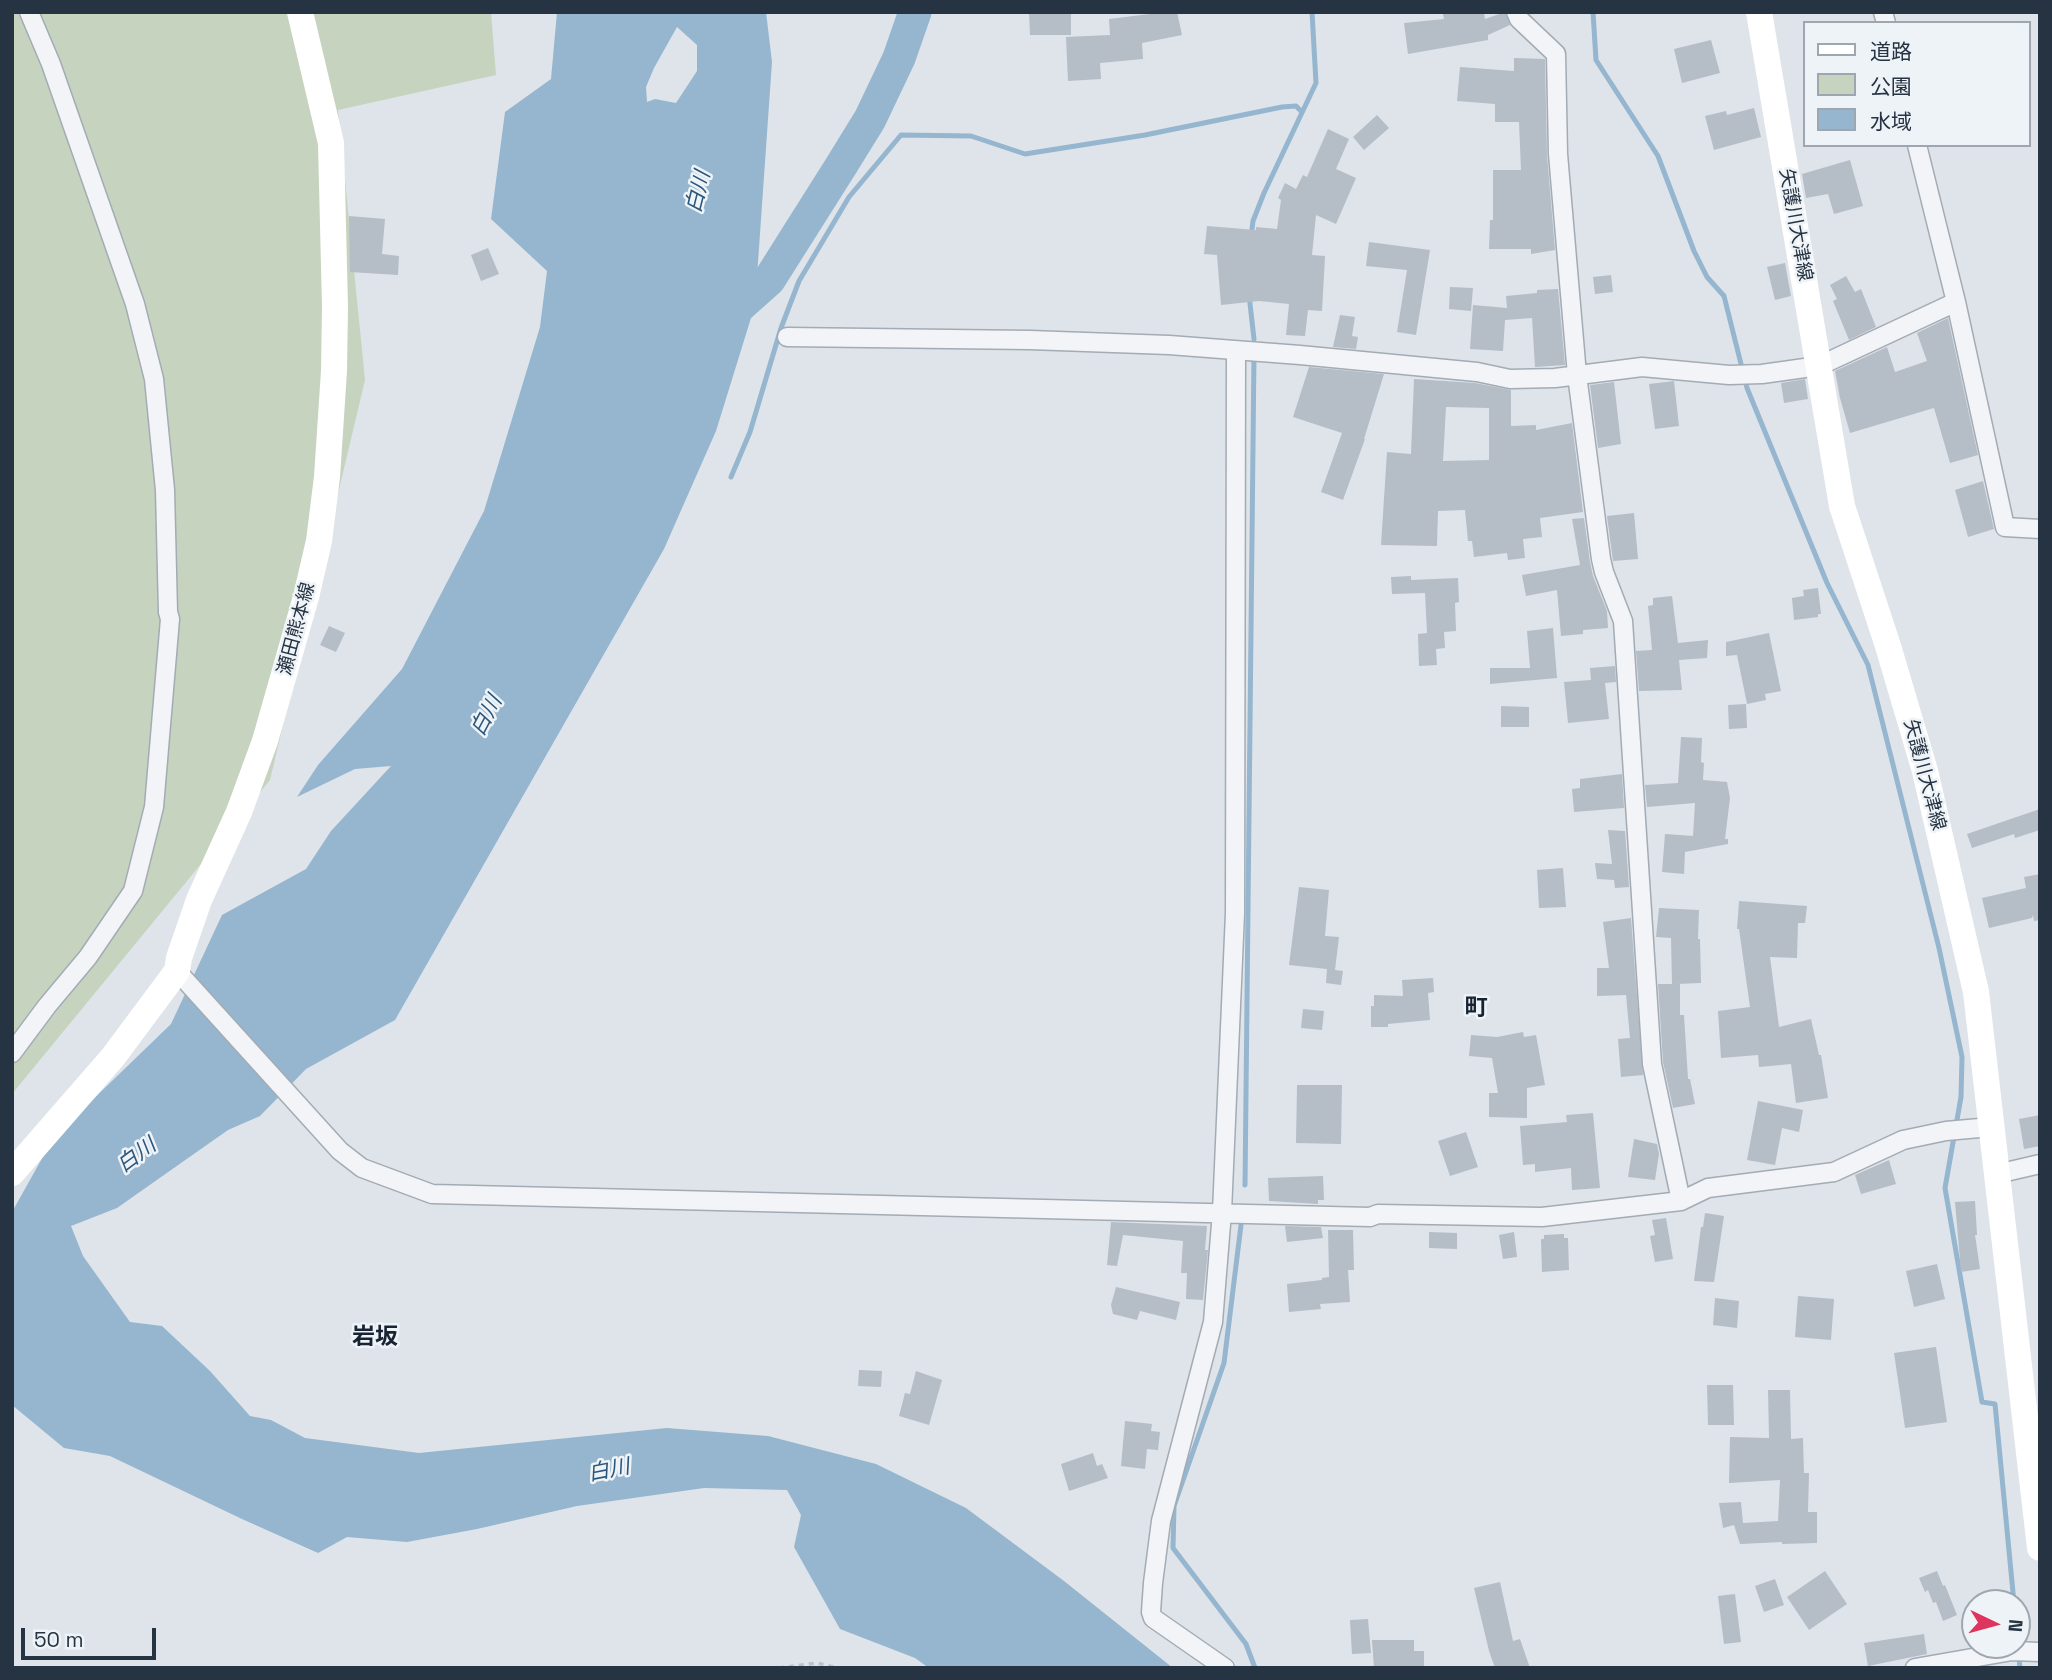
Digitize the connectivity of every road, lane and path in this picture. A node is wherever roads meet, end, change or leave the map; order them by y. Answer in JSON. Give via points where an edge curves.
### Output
{"nodes":[{"id":1,"x":29,"y":12,"type":"edge"},
{"id":2,"x":300,"y":12,"type":"edge"},
{"id":3,"x":1516,"y":12,"type":"edge"},
{"id":4,"x":1759,"y":12,"type":"edge"},
{"id":5,"x":1917,"y":147,"type":"edge"},
{"id":6,"x":1956,"y":302,"type":"junction"},
{"id":7,"x":787,"y":337,"type":"dead end"},
{"id":8,"x":1236,"y":351,"type":"junction"},
{"id":9,"x":1819,"y":366,"type":"junction"},
{"id":10,"x":1577,"y":374,"type":"junction"},
{"id":11,"x":2040,"y":530,"type":"edge"},
{"id":12,"x":182,"y":976,"type":"junction"},
{"id":13,"x":12,"y":1053,"type":"edge"},
{"id":14,"x":1980,"y":1128,"type":"junction"},
{"id":15,"x":2040,"y":1164,"type":"edge"},
{"id":16,"x":12,"y":1173,"type":"edge"},
{"id":17,"x":1997,"y":1174,"type":"junction"},
{"id":18,"x":1681,"y":1201,"type":"junction"},
{"id":19,"x":1222,"y":1212,"type":"junction"},
{"id":20,"x":2040,"y":1548,"type":"edge"},
{"id":21,"x":2035,"y":1652,"type":"edge"},
{"id":22,"x":779,"y":1668,"type":"edge"},
{"id":23,"x":838,"y":1668,"type":"edge"},
{"id":24,"x":1225,"y":1668,"type":"edge"},
{"id":25,"x":1915,"y":1668,"type":"edge"}],
"edges":[{"from":1,"to":13,"type":"street","via":[[135,304],[154,379],[165,490],[170,619],[154,807],[133,891]]},
{"from":2,"to":12,"type":"main road","name":"瀬田熊本線","via":[[331,143],[335,307],[326,490],[306,597],[265,741],[179,958]]},
{"from":3,"to":10,"type":"street","via":[[1556,54],[1558,154]]},
{"from":4,"to":9,"type":"main road","name":"矢護川大津線"},
{"from":5,"to":6,"type":"street"},
{"from":6,"to":9,"type":"street"},
{"from":6,"to":11,"type":"street","via":[[2005,527]]},
{"from":7,"to":8,"type":"street","via":[[1030,340]]},
{"from":8,"to":10,"type":"street","via":[[1510,379]]},
{"from":8,"to":19,"type":"street","via":[[1235,913]]},
{"from":9,"to":10,"type":"street","via":[[1762,374],[1642,367]]},
{"from":9,"to":14,"type":"main road","name":"矢護川大津線","via":[[1842,506],[1925,771],[1976,992]]},
{"from":10,"to":18,"type":"street","via":[[1601,559],[1623,621],[1652,1064]]},
{"from":12,"to":16,"type":"main road","name":"瀬田熊本線"},
{"from":12,"to":19,"type":"street","via":[[341,1151],[362,1168],[432,1194]]},
{"from":14,"to":17,"type":"main road","name":"矢護川大津線"},
{"from":14,"to":18,"type":"street","via":[[1903,1140],[1834,1172],[1708,1188]]},
{"from":15,"to":17,"type":"street"},
{"from":17,"to":20,"type":"main road","name":"矢護川大津線"},
{"from":18,"to":19,"type":"street","via":[[1542,1217]]},
{"from":19,"to":24,"type":"street","via":[[1213,1322],[1161,1521],[1151,1612],[1153,1618]]},
{"from":21,"to":25,"type":"street","via":[[2012,1651]]},
{"from":22,"to":23,"type":"path","via":[[817,1662]]}]}
